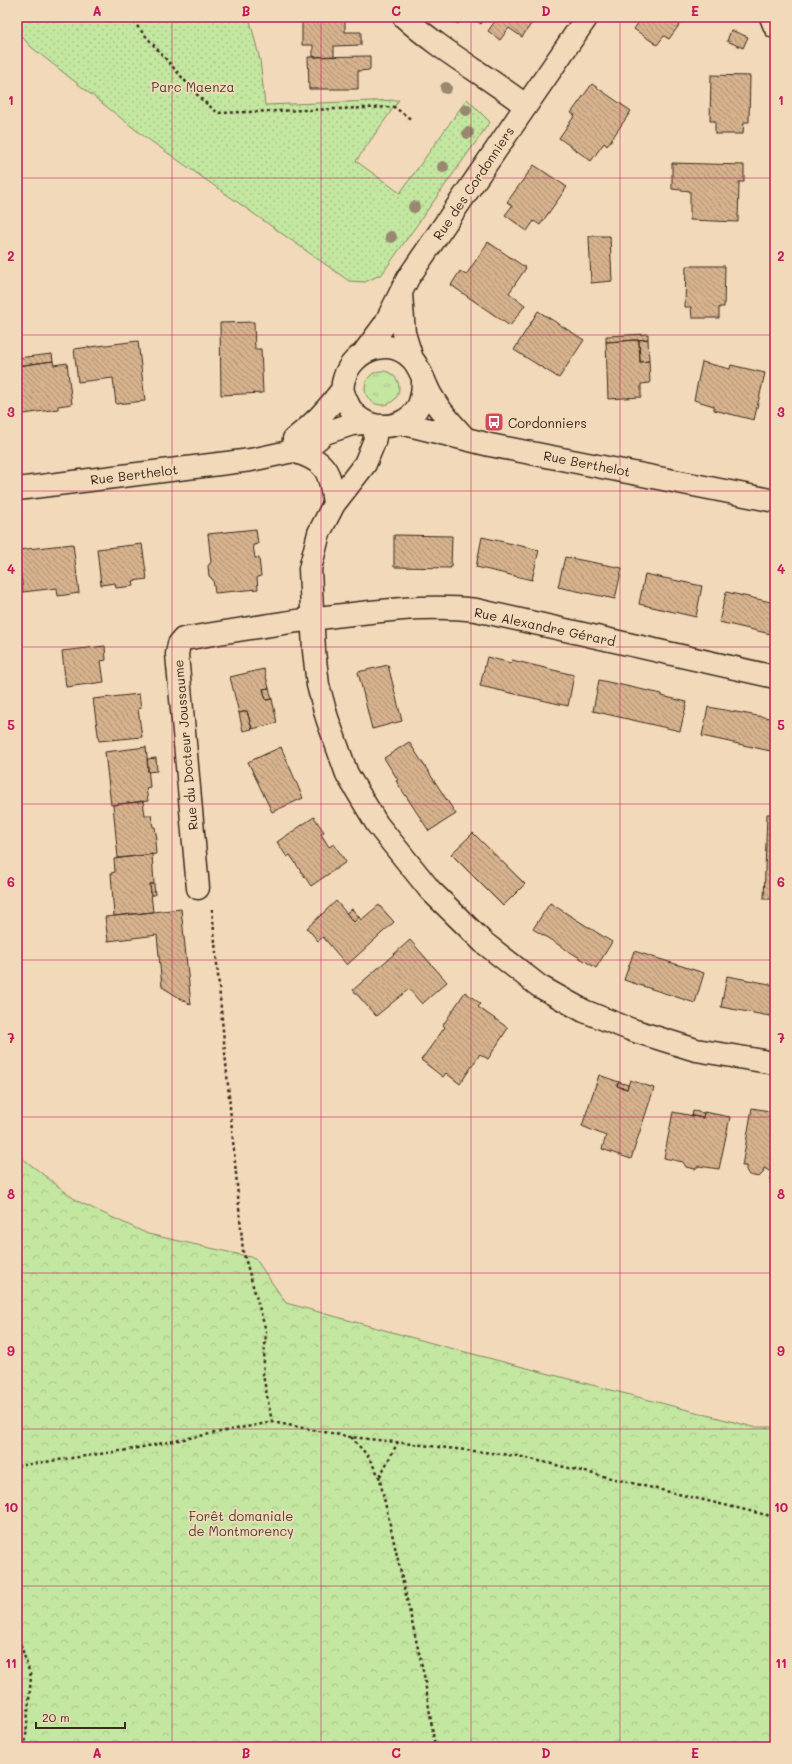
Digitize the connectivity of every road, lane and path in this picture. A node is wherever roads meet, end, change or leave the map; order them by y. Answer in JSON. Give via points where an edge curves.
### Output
{"nodes":[{"id":1,"x":129,"y":17,"type":"edge"},
{"id":2,"x":404,"y":17,"type":"edge"},
{"id":3,"x":587,"y":17,"type":"edge"},
{"id":4,"x":771,"y":17,"type":"edge"},
{"id":5,"x":775,"y":27,"type":"edge"},
{"id":6,"x":526,"y":106,"type":"junction"},
{"id":7,"x":412,"y":120,"type":"dead end"},
{"id":8,"x":401,"y":290,"type":"junction"},
{"id":9,"x":365,"y":351,"type":"junction"},
{"id":10,"x":412,"y":359,"type":"junction"},
{"id":11,"x":423,"y":381,"type":"junction"},
{"id":12,"x":342,"y":390,"type":"junction"},
{"id":13,"x":401,"y":423,"type":"junction"},
{"id":14,"x":371,"y":425,"type":"junction"},
{"id":15,"x":466,"y":439,"type":"junction"},
{"id":16,"x":293,"y":451,"type":"junction"},
{"id":17,"x":252,"y":460,"type":"junction"},
{"id":18,"x":17,"y":489,"type":"edge"},
{"id":19,"x":775,"y":501,"type":"edge"},
{"id":20,"x":334,"y":504,"type":"junction"},
{"id":21,"x":312,"y":618,"type":"junction"},
{"id":22,"x":775,"y":676,"type":"edge"},
{"id":23,"x":198,"y":888,"type":"joint"},
{"id":24,"x":775,"y":1063,"type":"edge"},
{"id":25,"x":272,"y":1422,"type":"junction"},
{"id":26,"x":351,"y":1437,"type":"junction"},
{"id":27,"x":398,"y":1442,"type":"junction"},
{"id":28,"x":17,"y":1466,"type":"edge"},
{"id":29,"x":380,"y":1476,"type":"junction"},
{"id":30,"x":775,"y":1517,"type":"edge"},
{"id":31,"x":17,"y":1633,"type":"edge"},
{"id":32,"x":25,"y":1747,"type":"edge"},
{"id":33,"x":435,"y":1747,"type":"edge"}],
"edges":[{"from":1,"to":7,"type":"path","via":[[201,99],[218,113],[394,108]]},
{"from":2,"to":6,"type":"street","via":[[424,36],[495,82]]},
{"from":3,"to":6,"type":"street","name":"Rue des Cordonniers"},
{"from":4,"to":5,"type":"street"},
{"from":6,"to":8,"type":"street","name":"Rue des Cordonniers"},
{"from":8,"to":9,"type":"street","name":"Rue des Cordonniers","via":[[386,324]]},
{"from":8,"to":10,"type":"street","via":[[404,333]]},
{"from":9,"to":10,"type":"street","via":[[387,347],[402,351]]},
{"from":9,"to":12,"type":"street","via":[[354,359],[347,369]]},
{"from":10,"to":11,"type":"street"},
{"from":11,"to":13,"type":"street","via":[[423,394],[418,406],[411,416]]},
{"from":11,"to":15,"type":"street","via":[[440,411]]},
{"from":12,"to":14,"type":"street","via":[[349,408],[356,416]]},
{"from":12,"to":17,"type":"street","name":"Rue Berthelot","via":[[312,425],[294,439]]},
{"from":13,"to":14,"type":"street","via":[[389,426]]},
{"from":13,"to":15,"type":"street","name":"Rue Berthelot"},
{"from":14,"to":16,"type":"street","name":"Rue Berthelot","via":[[352,424],[325,433],[313,443]]},
{"from":14,"to":20,"type":"street","via":[[374,442],[365,464]]},
{"from":15,"to":19,"type":"street","name":"Rue Berthelot"},
{"from":16,"to":17,"type":"street","name":"Rue Berthelot"},
{"from":16,"to":20,"type":"street","via":[[312,457],[325,467],[332,486]]},
{"from":17,"to":18,"type":"street","name":"Rue Berthelot"},
{"from":20,"to":21,"type":"street","via":[[319,533],[310,569]]},
{"from":21,"to":22,"type":"street","name":"Rue Alexandre Gérard","via":[[406,608],[476,610]]},
{"from":21,"to":23,"type":"street","name":"Rue du Docteur Joussaume","via":[[184,638],[178,644]]},
{"from":21,"to":24,"type":"street","via":[[318,684],[347,774],[377,824],[430,890],[483,942],[540,986],[584,1011],[632,1030],[696,1050]]},
{"from":23,"to":25,"type":"path","via":[[210,888],[243,1251],[266,1331],[262,1375]]},
{"from":25,"to":26,"type":"path"},
{"from":25,"to":28,"type":"path","via":[[127,1450]]},
{"from":26,"to":27,"type":"path"},
{"from":26,"to":29,"type":"path","via":[[367,1455]]},
{"from":27,"to":29,"type":"path"},
{"from":27,"to":30,"type":"path","via":[[518,1456]]},
{"from":29,"to":33,"type":"path","via":[[424,1675]]},
{"from":31,"to":32,"type":"path","via":[[32,1677]]}]}
